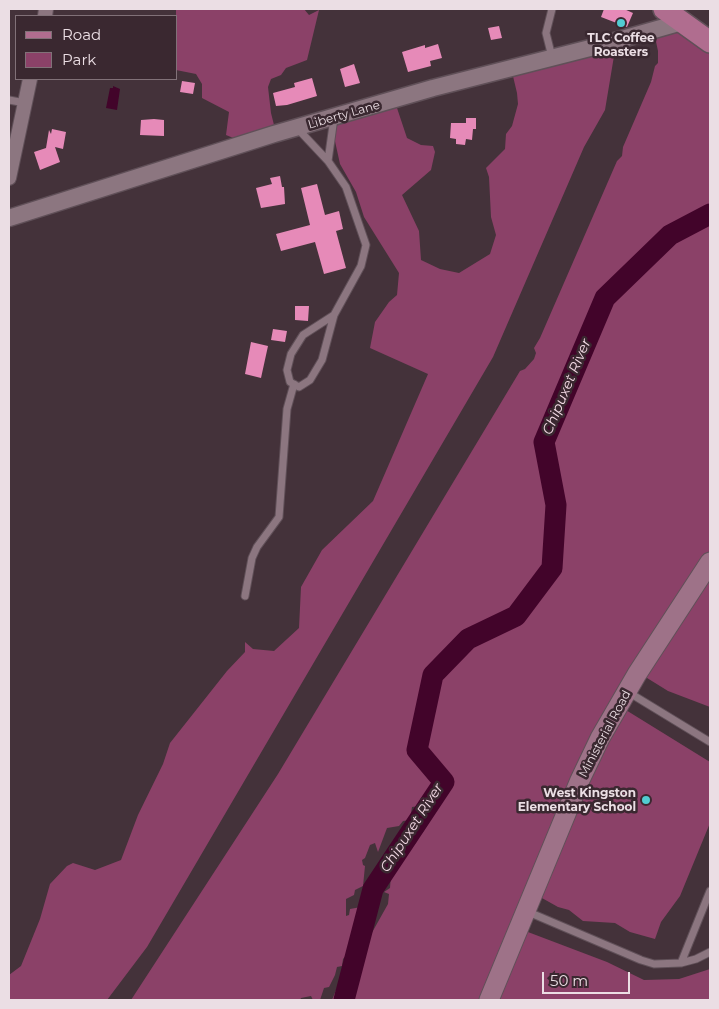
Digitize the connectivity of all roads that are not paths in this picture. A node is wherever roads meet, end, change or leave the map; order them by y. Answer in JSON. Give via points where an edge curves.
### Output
{"nodes":[{"id":1,"x":552,"y":9,"type":"edge"},
{"id":2,"x":664,"y":9,"type":"edge"},
{"id":3,"x":682,"y":22,"type":"junction"},
{"id":4,"x":710,"y":42,"type":"edge"},
{"id":5,"x":553,"y":58,"type":"junction"},
{"id":6,"x":30,"y":80,"type":"edge"},
{"id":7,"x":9,"y":100,"type":"edge"},
{"id":8,"x":25,"y":103,"type":"junction"},
{"id":9,"x":334,"y":118,"type":"junction"},
{"id":10,"x":296,"y":128,"type":"junction"},
{"id":11,"x":328,"y":161,"type":"junction"},
{"id":12,"x":9,"y":178,"type":"edge"},
{"id":13,"x":9,"y":218,"type":"edge"},
{"id":14,"x":334,"y":315,"type":"junction"},
{"id":15,"x":294,"y":384,"type":"junction"},
{"id":16,"x":710,"y":562,"type":"edge"},
{"id":17,"x":245,"y":596,"type":"dead end"},
{"id":18,"x":628,"y":692,"type":"junction"},
{"id":19,"x":710,"y":742,"type":"edge"},
{"id":20,"x":710,"y":891,"type":"edge"},
{"id":21,"x":525,"y":911,"type":"junction"},
{"id":22,"x":710,"y":952,"type":"edge"},
{"id":23,"x":681,"y":963,"type":"junction"},
{"id":24,"x":488,"y":1000,"type":"edge"}],
"edges":[{"from":1,"to":5,"type":"lane","via":[[546,33]]},
{"from":2,"to":3,"type":"main road"},
{"from":3,"to":4,"type":"main road"},
{"from":3,"to":5,"type":"street","name":"Liberty Lane"},
{"from":5,"to":9,"type":"street","name":"Liberty Lane","via":[[433,88]]},
{"from":6,"to":8,"type":"street"},
{"from":7,"to":8,"type":"lane"},
{"from":8,"to":12,"type":"street"},
{"from":9,"to":10,"type":"street","name":"Liberty Lane"},
{"from":9,"to":11,"type":"lane"},
{"from":10,"to":11,"type":"lane"},
{"from":10,"to":13,"type":"street","name":"Liberty Lane"},
{"from":11,"to":14,"type":"lane","via":[[346,187],[366,245],[361,266]]},
{"from":14,"to":15,"type":"lane","via":[[318,367],[310,380],[299,387]]},
{"from":14,"to":15,"type":"lane","via":[[304,335],[291,354],[287,370],[290,382]]},
{"from":15,"to":17,"type":"lane","via":[[287,409],[279,517],[252,558]]},
{"from":16,"to":18,"type":"main road","name":"Ministerial Road"},
{"from":18,"to":19,"type":"lane"},
{"from":18,"to":21,"type":"main road","name":"Ministerial Road","via":[[600,738],[580,780]]},
{"from":20,"to":23,"type":"lane"},
{"from":21,"to":23,"type":"lane","via":[[641,960],[654,964]]},
{"from":21,"to":24,"type":"main road","name":"Ministerial Road"},
{"from":22,"to":23,"type":"lane"}]}
